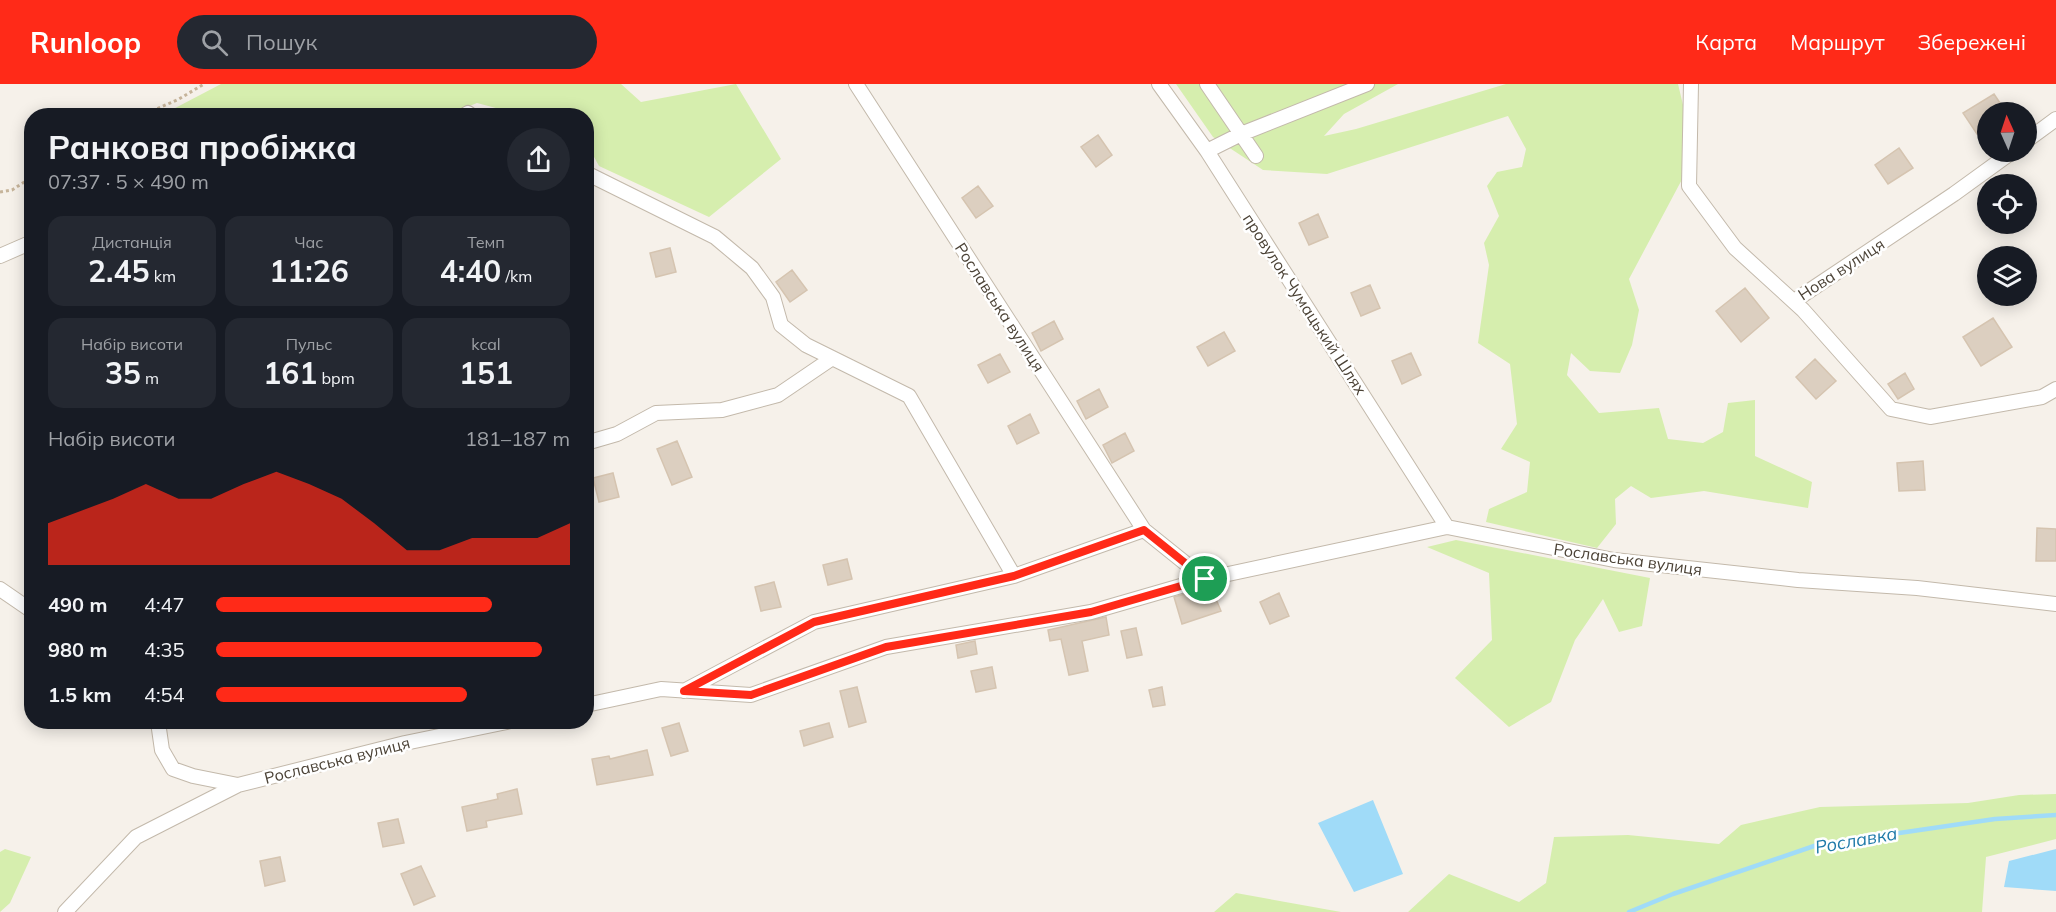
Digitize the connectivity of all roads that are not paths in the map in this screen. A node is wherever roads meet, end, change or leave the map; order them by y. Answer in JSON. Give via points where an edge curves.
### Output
{"nodes":[{"id":1,"x":855,"y":84,"type":"edge"},
{"id":2,"x":1159,"y":84,"type":"edge"},
{"id":3,"x":1207,"y":84,"type":"edge"},
{"id":4,"x":1367,"y":84,"type":"edge"},
{"id":5,"x":1691,"y":84,"type":"edge"},
{"id":6,"x":2056,"y":119,"type":"edge"},
{"id":7,"x":2037,"y":133,"type":"edge"},
{"id":8,"x":1241,"y":134,"type":"junction"},
{"id":9,"x":1207,"y":151,"type":"junction"},
{"id":10,"x":1256,"y":156,"type":"dead end"},
{"id":11,"x":1998,"y":162,"type":"edge"},
{"id":12,"x":594,"y":176,"type":"edge"},
{"id":13,"x":24,"y":246,"type":"edge"},
{"id":14,"x":0,"y":256,"type":"edge"},
{"id":15,"x":1794,"y":301,"type":"junction"},
{"id":16,"x":831,"y":359,"type":"junction"},
{"id":17,"x":2056,"y":389,"type":"edge"},
{"id":18,"x":594,"y":441,"type":"edge"},
{"id":19,"x":1447,"y":527,"type":"junction"},
{"id":20,"x":1144,"y":530,"type":"junction"},
{"id":21,"x":1014,"y":576,"type":"junction"},
{"id":22,"x":1205,"y":579,"type":"junction"},
{"id":23,"x":0,"y":590,"type":"edge"},
{"id":24,"x":2056,"y":604,"type":"edge"},
{"id":25,"x":24,"y":606,"type":"edge"},
{"id":26,"x":684,"y":691,"type":"junction"},
{"id":27,"x":594,"y":703,"type":"edge"},
{"id":28,"x":159,"y":729,"type":"edge"},
{"id":29,"x":473,"y":729,"type":"edge"},
{"id":30,"x":238,"y":785,"type":"junction"},
{"id":31,"x":65,"y":912,"type":"edge"}],
"edges":[{"from":1,"to":20,"type":"street","name":"Рославська вулиця"},
{"from":2,"to":9,"type":"street","name":"провулок Чумацький Шлях"},
{"from":3,"to":8,"type":"street"},
{"from":4,"to":8,"type":"street"},
{"from":5,"to":15,"type":"street","name":"Нова вулиця","via":[[1689,186],[1735,248]]},
{"from":6,"to":7,"type":"street"},
{"from":8,"to":9,"type":"street"},
{"from":8,"to":10,"type":"street"},
{"from":9,"to":19,"type":"street","name":"провулок Чумацький Шлях"},
{"from":11,"to":15,"type":"street","name":"Нова вулиця"},
{"from":12,"to":16,"type":"street","via":[[716,237],[752,268],[773,297],[781,325]]},
{"from":13,"to":14,"type":"street"},
{"from":15,"to":17,"type":"street","via":[[1892,410],[1930,417],[2042,397]]},
{"from":16,"to":18,"type":"street","via":[[778,395],[722,410],[656,413],[617,434]]},
{"from":16,"to":21,"type":"street","via":[[909,396]]},
{"from":19,"to":22,"type":"street","name":"Рославська вулиця"},
{"from":19,"to":24,"type":"street","name":"Рославська вулиця","via":[[1614,560]]},
{"from":20,"to":21,"type":"street","name":"Рославська вулиця"},
{"from":20,"to":22,"type":"street","name":"Рославська вулиця"},
{"from":21,"to":26,"type":"street","name":"Рославська вулиця","via":[[814,622]]},
{"from":22,"to":26,"type":"street","name":"Рославська вулиця","via":[[1091,612],[886,647],[751,695]]},
{"from":23,"to":25,"type":"street"},
{"from":26,"to":27,"type":"street","name":"Рославська вулиця","via":[[661,689]]},
{"from":28,"to":30,"type":"street","name":"Рославська вулиця","via":[[162,750],[173,769]]},
{"from":29,"to":30,"type":"street","name":"Рославська вулиця"},
{"from":30,"to":31,"type":"street","name":"Рославська вулиця","via":[[136,837]]}]}
